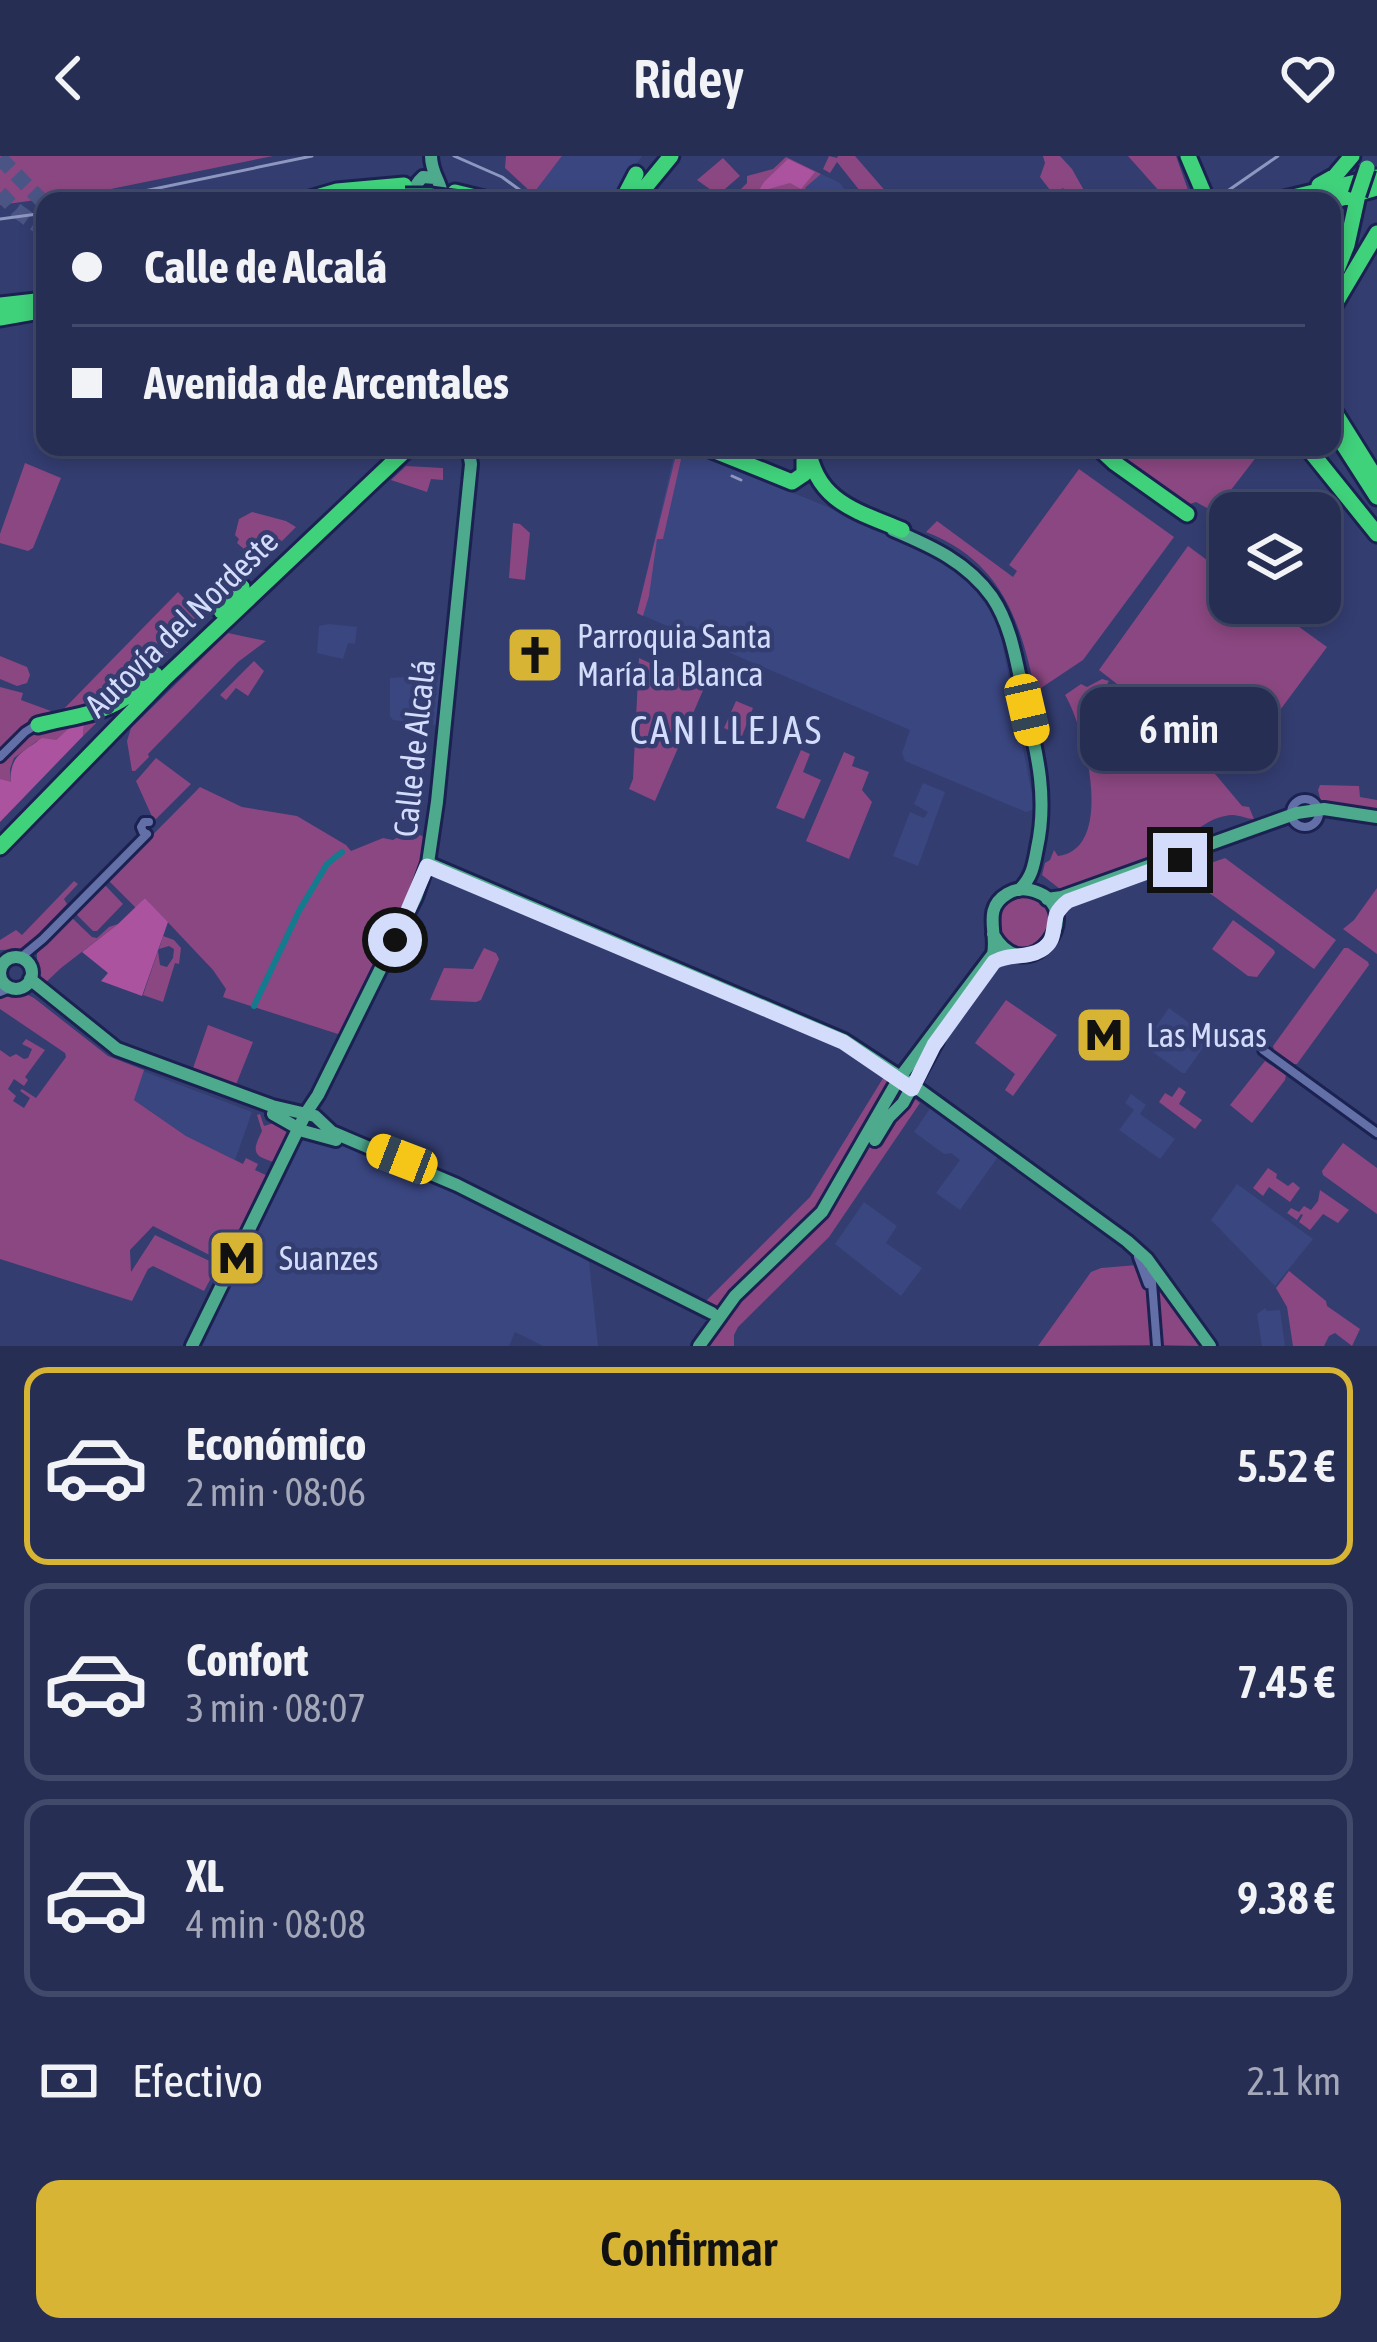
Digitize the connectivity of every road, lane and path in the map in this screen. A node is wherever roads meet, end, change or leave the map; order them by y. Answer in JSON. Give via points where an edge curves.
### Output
{"nodes":[{"id":1,"x":429,"y":156,"type":"edge"},
{"id":2,"x":667,"y":156,"type":"edge"},
{"id":3,"x":1352,"y":156,"type":"edge"},
{"id":4,"x":1186,"y":159,"type":"edge"},
{"id":5,"x":636,"y":174,"type":"dead end"},
{"id":6,"x":1374,"y":174,"type":"edge"},
{"id":7,"x":427,"y":177,"type":"junction"},
{"id":8,"x":369,"y":184,"type":"dead end"},
{"id":9,"x":410,"y":192,"type":"edge"},
{"id":10,"x":446,"y":192,"type":"edge"},
{"id":11,"x":631,"y":192,"type":"edge"},
{"id":12,"x":636,"y":192,"type":"edge"},
{"id":13,"x":1197,"y":192,"type":"edge"},
{"id":14,"x":1298,"y":192,"type":"edge"},
{"id":15,"x":1306,"y":192,"type":"edge"},
{"id":16,"x":1321,"y":192,"type":"edge"},
{"id":17,"x":1341,"y":196,"type":"edge"},
{"id":18,"x":1377,"y":232,"type":"edge"},
{"id":19,"x":1341,"y":257,"type":"edge"},
{"id":20,"x":1341,"y":294,"type":"edge"},
{"id":21,"x":36,"y":305,"type":"edge"},
{"id":22,"x":36,"y":308,"type":"edge"},
{"id":23,"x":0,"y":311,"type":"edge"},
{"id":24,"x":1341,"y":426,"type":"edge"},
{"id":25,"x":1341,"y":441,"type":"edge"},
{"id":26,"x":389,"y":456,"type":"edge"},
{"id":27,"x":400,"y":456,"type":"edge"},
{"id":28,"x":470,"y":456,"type":"edge"},
{"id":29,"x":727,"y":456,"type":"edge"},
{"id":30,"x":805,"y":456,"type":"edge"},
{"id":31,"x":807,"y":456,"type":"edge"},
{"id":32,"x":807,"y":456,"type":"edge"},
{"id":33,"x":1108,"y":456,"type":"edge"},
{"id":34,"x":1319,"y":456,"type":"edge"},
{"id":35,"x":1321,"y":456,"type":"edge"},
{"id":36,"x":1375,"y":477,"type":"edge"},
{"id":37,"x":1377,"y":497,"type":"edge"},
{"id":38,"x":853,"y":514,"type":"joint"},
{"id":39,"x":1186,"y":514,"type":"dead end"},
{"id":40,"x":1377,"y":518,"type":"edge"},
{"id":41,"x":902,"y":530,"type":"joint"},
{"id":42,"x":1377,"y":534,"type":"edge"},
{"id":43,"x":242,"y":587,"type":"dead end"},
{"id":44,"x":193,"y":642,"type":"junction"},
{"id":45,"x":38,"y":724,"type":"joint"},
{"id":46,"x":103,"y":740,"type":"junction"},
{"id":47,"x":0,"y":758,"type":"edge"},
{"id":48,"x":1291,"y":817,"type":"junction"},
{"id":49,"x":1377,"y":819,"type":"edge"},
{"id":50,"x":144,"y":832,"type":"dead end"},
{"id":51,"x":0,"y":842,"type":"edge"},
{"id":52,"x":0,"y":857,"type":"edge"},
{"id":53,"x":428,"y":865,"type":"junction"},
{"id":54,"x":1019,"y":890,"type":"junction"},
{"id":55,"x":1043,"y":896,"type":"junction"},
{"id":56,"x":1056,"y":914,"type":"junction"},
{"id":57,"x":993,"y":934,"type":"junction"},
{"id":58,"x":1016,"y":954,"type":"junction"},
{"id":59,"x":10,"y":973,"type":"edge"},
{"id":60,"x":1263,"y":1050,"type":"dead end"},
{"id":61,"x":906,"y":1080,"type":"junction"},
{"id":62,"x":305,"y":1120,"type":"junction"},
{"id":63,"x":1377,"y":1133,"type":"edge"},
{"id":64,"x":1138,"y":1257,"type":"junction"},
{"id":65,"x":1152,"y":1268,"type":"junction"},
{"id":66,"x":1153,"y":1297,"type":"junction"},
{"id":67,"x":711,"y":1329,"type":"edge"},
{"id":68,"x":1155,"y":1344,"type":"edge"},
{"id":69,"x":194,"y":1346,"type":"edge"},
{"id":70,"x":1207,"y":1346,"type":"edge"}],
"edges":[{"from":1,"to":7,"type":"main road"},
{"from":2,"to":12,"type":"highway"},
{"from":3,"to":14,"type":"highway","via":[[1323,183]]},
{"from":4,"to":13,"type":"highway"},
{"from":5,"to":11,"type":"highway"},
{"from":6,"to":15,"type":"highway"},
{"from":6,"to":16,"type":"highway"},
{"from":6,"to":17,"type":"highway"},
{"from":6,"to":19,"type":"highway","bridge":true,"via":[[1358,195]]},
{"from":7,"to":8,"type":"highway"},
{"from":7,"to":9,"type":"main road"},
{"from":7,"to":10,"type":"main road"},
{"from":18,"to":20,"type":"highway"},
{"from":21,"to":23,"type":"highway"},
{"from":22,"to":23,"type":"highway"},
{"from":24,"to":36,"type":"highway"},
{"from":25,"to":37,"type":"highway"},
{"from":26,"to":44,"type":"highway","name":"Autovía del Nordeste"},
{"from":27,"to":46,"type":"highway","name":"Autovía del Nordeste"},
{"from":28,"to":53,"type":"main road","name":"Calle de Alcalá"},
{"from":29,"to":30,"type":"highway","via":[[792,482],[804,475]]},
{"from":31,"to":38,"type":"highway","via":[[824,495]]},
{"from":32,"to":41,"type":"highway","via":[[831,495]]},
{"from":33,"to":39,"type":"highway"},
{"from":34,"to":42,"type":"highway"},
{"from":35,"to":40,"type":"highway"},
{"from":38,"to":54,"type":"main road","via":[[952,558],[1003,615],[1043,787],[1032,873]]},
{"from":41,"to":55,"type":"main road","via":[[967,563],[1011,624],[1047,786],[1035,877]]},
{"from":43,"to":44,"type":"highway"},
{"from":44,"to":45,"type":"highway","via":[[119,703]]},
{"from":44,"to":51,"type":"highway","name":"Autovía del Nordeste"},
{"from":45,"to":47,"type":"street"},
{"from":46,"to":51,"type":"highway","name":"Autovía del Nordeste"},
{"from":46,"to":52,"type":"highway"},
{"from":48,"to":49,"type":"main road"},
{"from":48,"to":55,"type":"main road","via":[[1074,893]]},
{"from":48,"to":56,"type":"main road","via":[[1075,897]]},
{"from":50,"to":59,"type":"street"},
{"from":53,"to":61,"type":"main road","via":[[843,1042]]},
{"from":53,"to":62,"type":"main road","name":"Calle de Alcalá"},
{"from":54,"to":55,"type":"main road"},
{"from":54,"to":57,"type":"main road","via":[[996,906]]},
{"from":55,"to":56,"type":"main road"},
{"from":56,"to":58,"type":"main road","via":[[1047,945]]},
{"from":57,"to":58,"type":"main road"},
{"from":57,"to":61,"type":"main road","via":[[993,954]]},
{"from":58,"to":61,"type":"main road","via":[[994,962]]},
{"from":59,"to":62,"type":"main road","via":[[114,1051]]},
{"from":60,"to":63,"type":"street"},
{"from":61,"to":64,"type":"main road"},
{"from":61,"to":65,"type":"main road","via":[[1127,1241]]},
{"from":61,"to":67,"type":"main road","via":[[822,1212]]},
{"from":61,"to":67,"type":"main road","via":[[903,1103],[827,1218]]},
{"from":62,"to":67,"type":"main road","via":[[418,1171]]},
{"from":62,"to":69,"type":"main road","name":"Calle de Alcalá"},
{"from":64,"to":65,"type":"main road"},
{"from":64,"to":66,"type":"street"},
{"from":65,"to":66,"type":"street"},
{"from":65,"to":70,"type":"main road"},
{"from":66,"to":68,"type":"street"}]}
